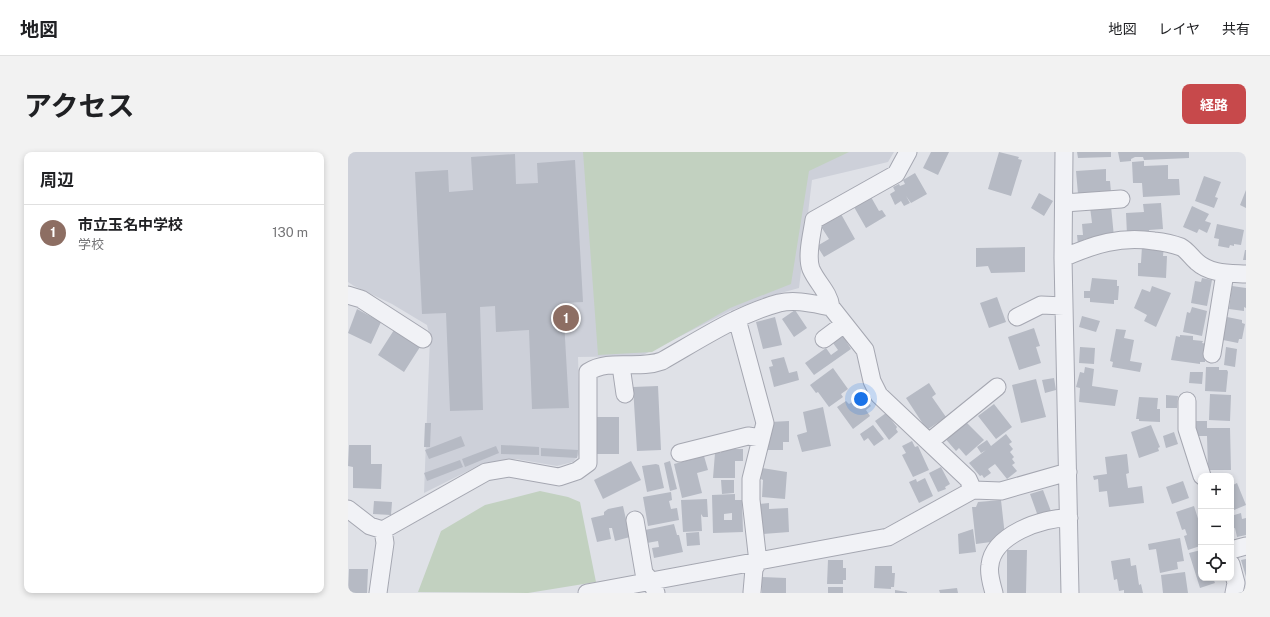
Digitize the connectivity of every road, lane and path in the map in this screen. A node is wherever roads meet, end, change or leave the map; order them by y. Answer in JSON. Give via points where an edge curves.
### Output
{"nodes":[{"id":1,"x":908,"y":152,"type":"edge"},
{"id":2,"x":1064,"y":152,"type":"edge"},
{"id":3,"x":1121,"y":199,"type":"dead end"},
{"id":4,"x":1064,"y":203,"type":"junction"},
{"id":5,"x":1063,"y":258,"type":"junction"},
{"id":6,"x":1225,"y":273,"type":"junction"},
{"id":7,"x":1246,"y":274,"type":"edge"},
{"id":8,"x":348,"y":295,"type":"edge"},
{"id":9,"x":1064,"y":306,"type":"junction"},
{"id":10,"x":831,"y":307,"type":"junction"},
{"id":11,"x":1017,"y":317,"type":"dead end"},
{"id":12,"x":737,"y":319,"type":"junction"},
{"id":13,"x":844,"y":324,"type":"junction"},
{"id":14,"x":423,"y":338,"type":"dead end"},
{"id":15,"x":824,"y":339,"type":"dead end"},
{"id":16,"x":1212,"y":354,"type":"dead end"},
{"id":17,"x":622,"y":366,"type":"junction"},
{"id":18,"x":997,"y":387,"type":"dead end"},
{"id":19,"x":625,"y":394,"type":"dead end"},
{"id":20,"x":1188,"y":401,"type":"dead end"},
{"id":21,"x":761,"y":438,"type":"junction"},
{"id":22,"x":929,"y":442,"type":"junction"},
{"id":23,"x":680,"y":453,"type":"dead end"},
{"id":24,"x":1068,"y":472,"type":"junction"},
{"id":25,"x":1201,"y":473,"type":"edge"},
{"id":26,"x":973,"y":490,"type":"junction"},
{"id":27,"x":348,"y":509,"type":"edge"},
{"id":28,"x":1069,"y":518,"type":"junction"},
{"id":29,"x":635,"y":520,"type":"dead end"},
{"id":30,"x":383,"y":530,"type":"junction"},
{"id":31,"x":1246,"y":546,"type":"edge"},
{"id":32,"x":1234,"y":549,"type":"edge"},
{"id":33,"x":758,"y":562,"type":"junction"},
{"id":34,"x":1234,"y":575,"type":"edge"},
{"id":35,"x":653,"y":587,"type":"edge"},
{"id":36,"x":752,"y":592,"type":"dead end"},
{"id":37,"x":378,"y":593,"type":"edge"},
{"id":38,"x":587,"y":593,"type":"edge"},
{"id":39,"x":994,"y":593,"type":"edge"},
{"id":40,"x":1070,"y":593,"type":"edge"},
{"id":41,"x":1234,"y":593,"type":"edge"}],
"edges":[{"from":1,"to":10,"type":"street","via":[[896,174],[814,220],[811,268],[830,300]]},
{"from":2,"to":4,"type":"street"},
{"from":3,"to":4,"type":"street"},
{"from":4,"to":5,"type":"street"},
{"from":5,"to":6,"type":"street","via":[[1088,247],[1136,238],[1182,248],[1203,266]]},
{"from":5,"to":9,"type":"street"},
{"from":6,"to":7,"type":"street"},
{"from":6,"to":16,"type":"street"},
{"from":8,"to":14,"type":"street","via":[[361,299]]},
{"from":9,"to":11,"type":"street","via":[[1041,305]]},
{"from":9,"to":24,"type":"street"},
{"from":10,"to":12,"type":"street","via":[[802,302],[780,303]]},
{"from":10,"to":13,"type":"street"},
{"from":12,"to":17,"type":"street","via":[[662,361],[651,365]]},
{"from":12,"to":21,"type":"street","via":[[764,423]]},
{"from":13,"to":15,"type":"street"},
{"from":13,"to":22,"type":"street","via":[[865,350],[872,381],[879,395]]},
{"from":17,"to":19,"type":"street"},
{"from":17,"to":30,"type":"street","via":[[598,366],[588,372],[588,464],[559,477],[509,468],[486,472]]},
{"from":18,"to":22,"type":"street"},
{"from":20,"to":25,"type":"street","via":[[1187,429]]},
{"from":21,"to":23,"type":"street","via":[[748,436]]},
{"from":21,"to":33,"type":"street","via":[[751,479]]},
{"from":22,"to":26,"type":"street","via":[[968,479]]},
{"from":24,"to":26,"type":"street","via":[[1001,491]]},
{"from":24,"to":28,"type":"street"},
{"from":26,"to":33,"type":"street","via":[[888,537]]},
{"from":27,"to":30,"type":"street","via":[[370,526]]},
{"from":28,"to":39,"type":"street","via":[[1060,518],[1023,529],[997,546],[989,566]]},
{"from":28,"to":40,"type":"street"},
{"from":29,"to":35,"type":"street","via":[[644,573]]},
{"from":30,"to":37,"type":"street","via":[[385,543]]},
{"from":31,"to":32,"type":"street"},
{"from":33,"to":35,"type":"street"},
{"from":33,"to":36,"type":"street","via":[[754,569]]},
{"from":34,"to":41,"type":"street"},
{"from":35,"to":38,"type":"street"}]}
